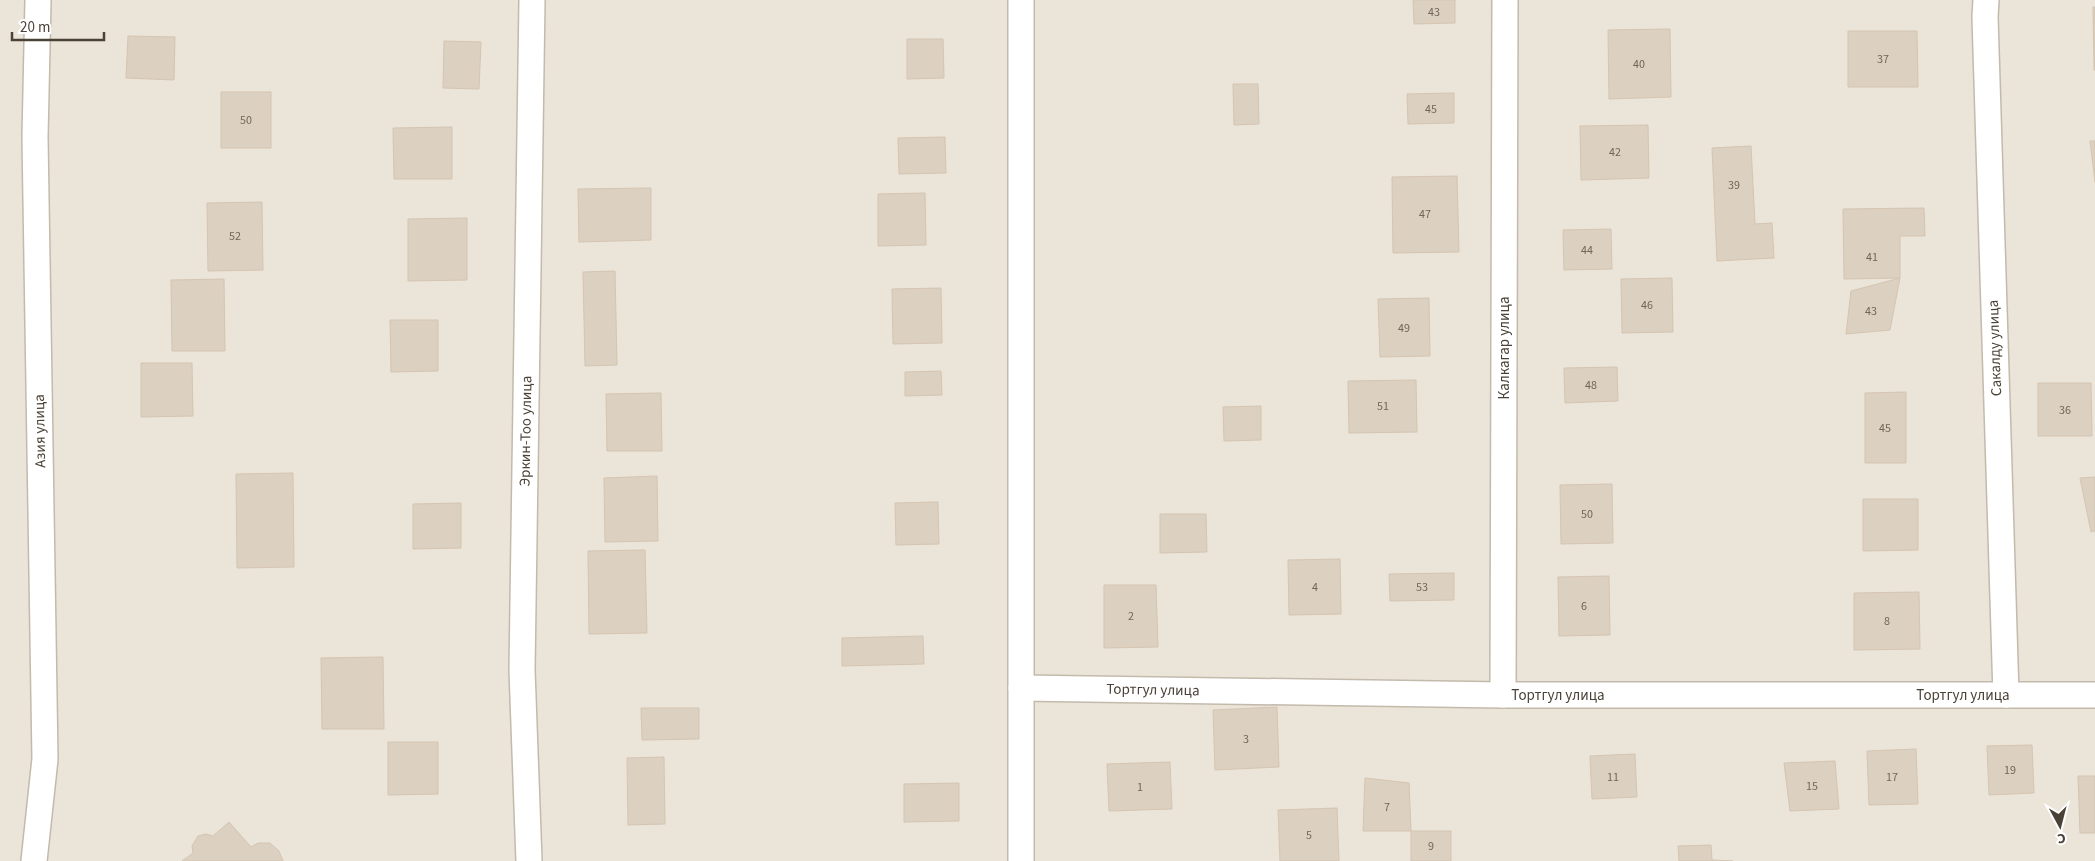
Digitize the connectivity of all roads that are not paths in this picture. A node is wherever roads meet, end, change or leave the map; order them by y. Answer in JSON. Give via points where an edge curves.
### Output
{"nodes":[{"id":1,"x":38,"y":0,"type":"edge"},
{"id":2,"x":532,"y":0,"type":"edge"},
{"id":3,"x":1021,"y":0,"type":"edge"},
{"id":4,"x":1505,"y":0,"type":"edge"},
{"id":5,"x":1986,"y":0,"type":"edge"},
{"id":6,"x":1021,"y":688,"type":"junction"},
{"id":7,"x":1503,"y":695,"type":"junction"},
{"id":8,"x":2095,"y":695,"type":"edge"},
{"id":9,"x":2006,"y":696,"type":"junction"},
{"id":10,"x":34,"y":861,"type":"edge"},
{"id":11,"x":529,"y":861,"type":"edge"},
{"id":12,"x":1021,"y":861,"type":"edge"}],
"edges":[{"from":1,"to":10,"type":"street","name":"Азия улица","via":[[35,137],[45,759]]},
{"from":2,"to":11,"type":"street","name":"Эркин-Тоо улица","via":[[522,670]]},
{"from":3,"to":6,"type":"street"},
{"from":4,"to":7,"type":"street","name":"Калкагар улица"},
{"from":5,"to":9,"type":"street","name":"Сакалду улица"},
{"from":6,"to":7,"type":"street","name":"Тортгул улица"},
{"from":6,"to":12,"type":"street"},
{"from":7,"to":9,"type":"street","name":"Тортгул улица"},
{"from":8,"to":9,"type":"street","name":"Тортгул улица"}]}
